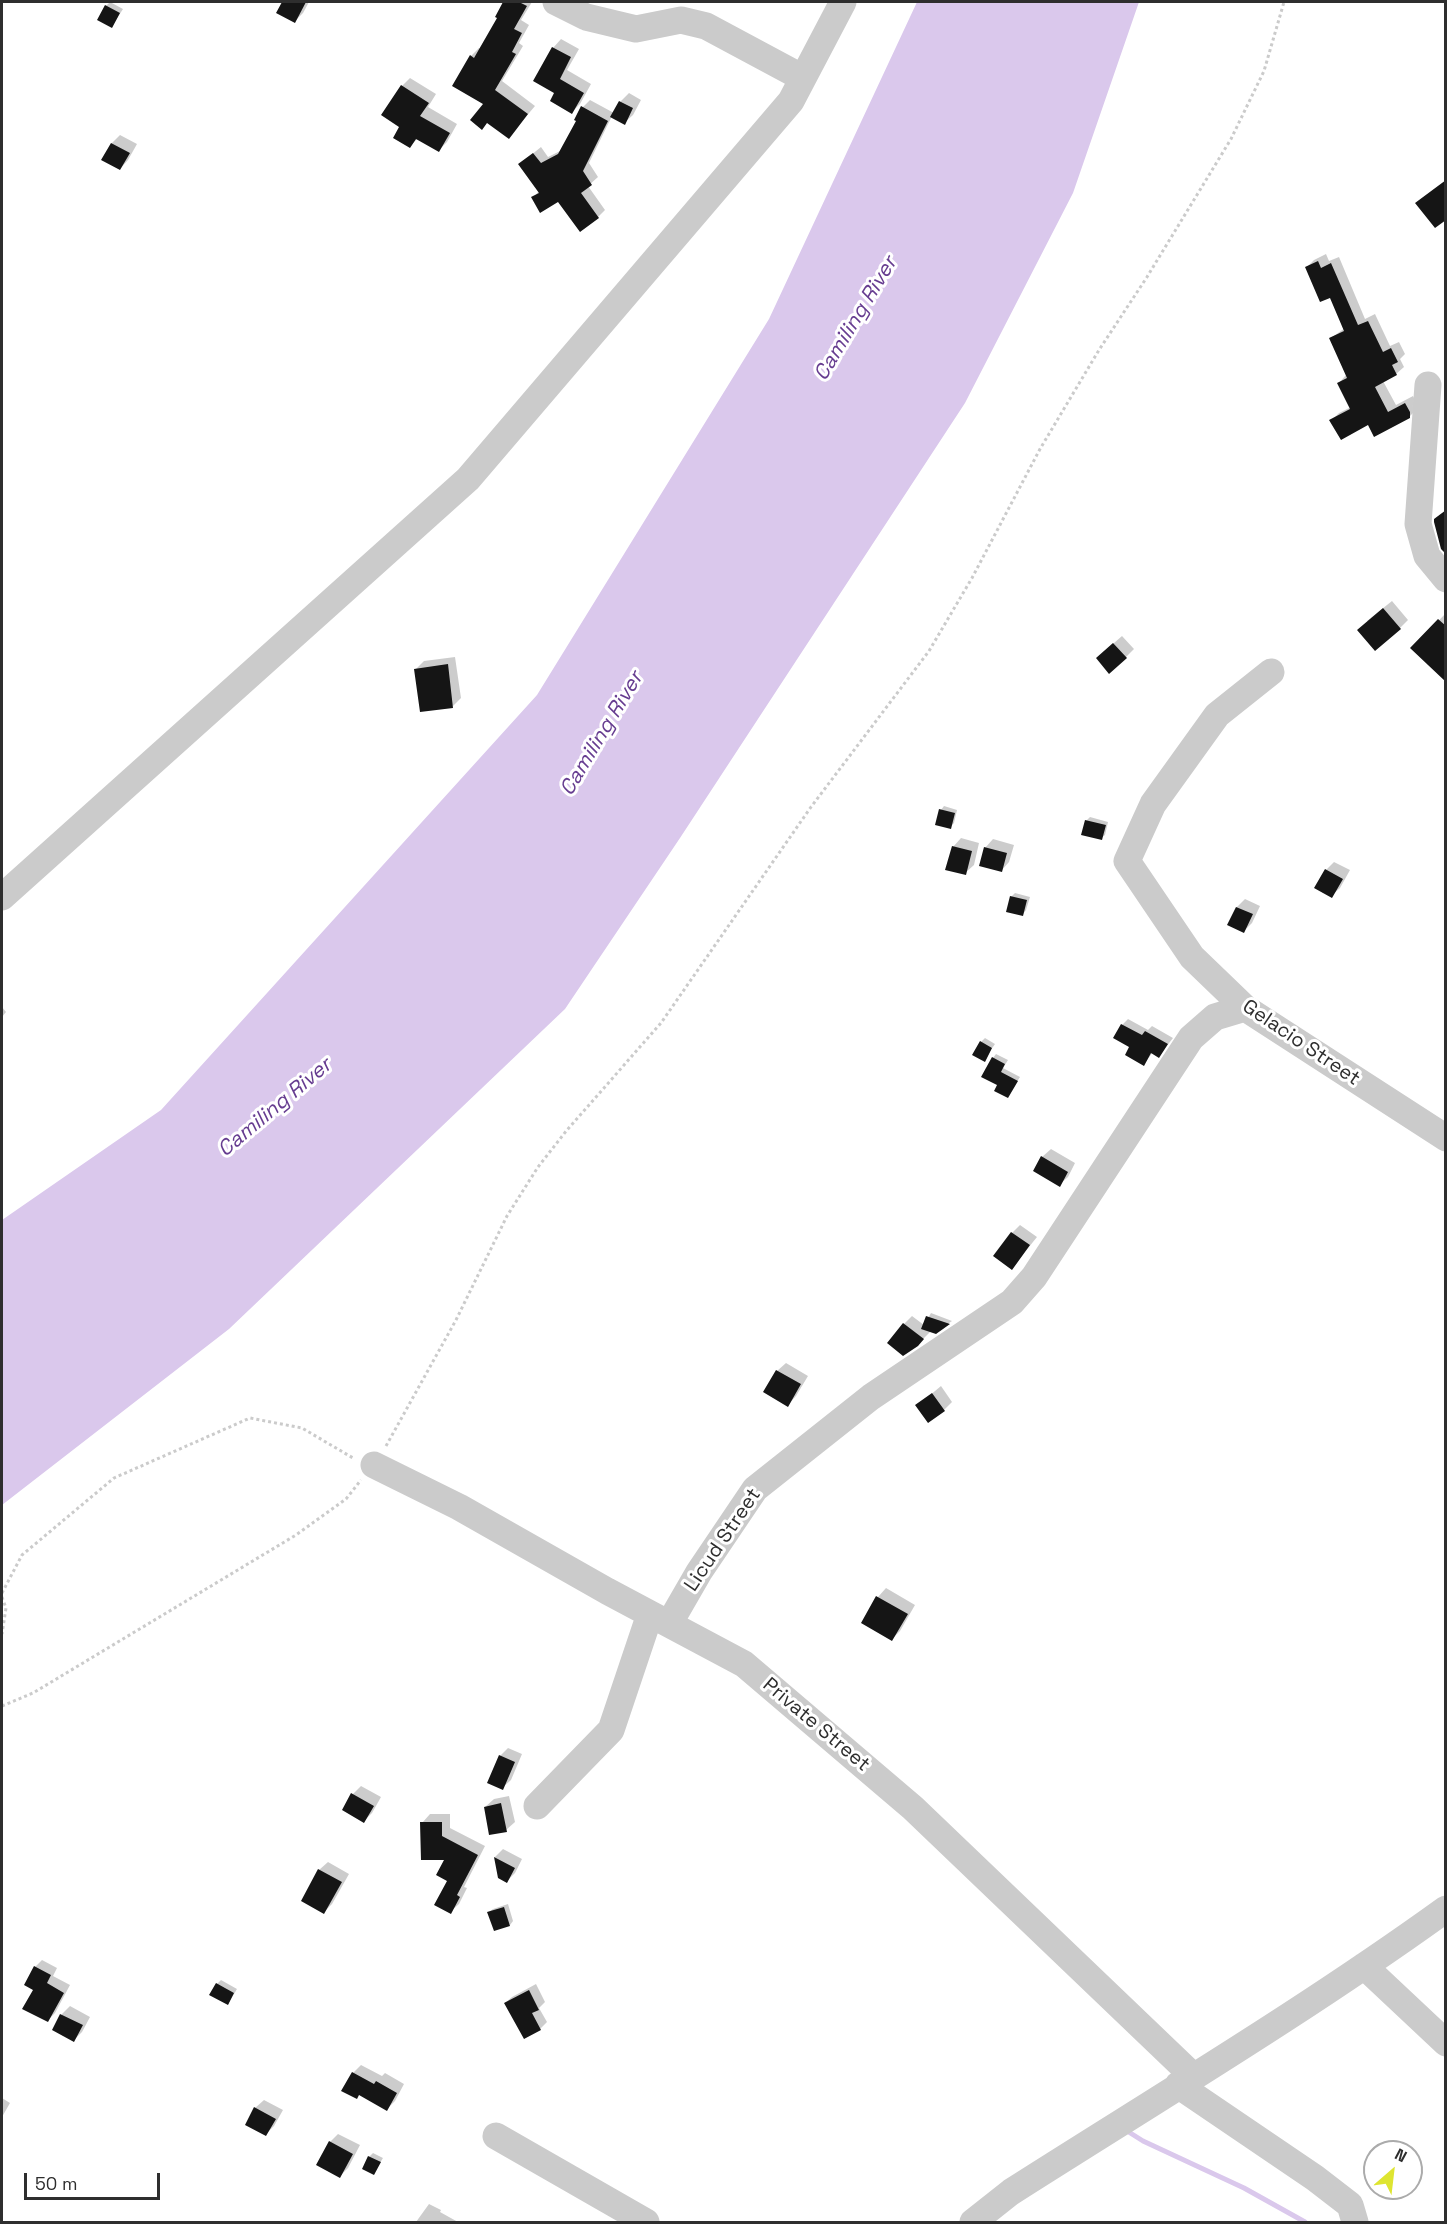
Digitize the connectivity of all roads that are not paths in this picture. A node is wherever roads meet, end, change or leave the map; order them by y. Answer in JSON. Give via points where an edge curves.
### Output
{"nodes":[{"id":1,"x":556,"y":2,"type":"edge"},
{"id":2,"x":843,"y":2,"type":"edge"},
{"id":3,"x":803,"y":78,"type":"junction"},
{"id":4,"x":1428,"y":385,"type":"dead end"},
{"id":5,"x":1446,"y":579,"type":"edge"},
{"id":6,"x":1271,"y":672,"type":"dead end"},
{"id":7,"x":2,"y":897,"type":"edge"},
{"id":8,"x":1245,"y":1008,"type":"junction"},
{"id":9,"x":1446,"y":1138,"type":"edge"},
{"id":10,"x":370,"y":1469,"type":"road end"},
{"id":11,"x":659,"y":1619,"type":"junction"},
{"id":12,"x":537,"y":1806,"type":"dead end"},
{"id":13,"x":1446,"y":1909,"type":"edge"},
{"id":14,"x":1364,"y":1966,"type":"junction"},
{"id":15,"x":1446,"y":2043,"type":"edge"},
{"id":16,"x":1186,"y":2081,"type":"junction"},
{"id":17,"x":496,"y":2136,"type":"dead end"},
{"id":18,"x":646,"y":2223,"type":"edge"},
{"id":19,"x":973,"y":2223,"type":"edge"},
{"id":20,"x":1355,"y":2223,"type":"edge"}],
"edges":[{"from":1,"to":3,"type":"street","via":[[586,17],[636,29],[681,20],[706,26]]},
{"from":2,"to":3,"type":"street"},
{"from":3,"to":7,"type":"street","via":[[791,101],[468,479]]},
{"from":4,"to":5,"type":"street","via":[[1418,524],[1427,556]]},
{"from":6,"to":8,"type":"street","name":"Gelacio Street","via":[[1217,715],[1153,804],[1127,861],[1192,957]]},
{"from":8,"to":9,"type":"street","name":"Gelacio Street"},
{"from":8,"to":11,"type":"street","name":"Licud Street","via":[[1215,1017],[1191,1038],[1034,1277],[1012,1302],[871,1397],[755,1490],[699,1572]]},
{"from":10,"to":11,"type":"street","name":"Private Street","via":[[459,1507]]},
{"from":11,"to":12,"type":"street","name":"Licud Street","via":[[610,1730]]},
{"from":11,"to":16,"type":"street","name":"Private Street","via":[[744,1664],[914,1808]]},
{"from":13,"to":14,"type":"street"},
{"from":14,"to":15,"type":"street"},
{"from":14,"to":16,"type":"street"},
{"from":16,"to":19,"type":"street","via":[[1011,2192]]},
{"from":16,"to":20,"type":"street","name":"Private Street","via":[[1350,2205]]},
{"from":17,"to":18,"type":"street"}]}
